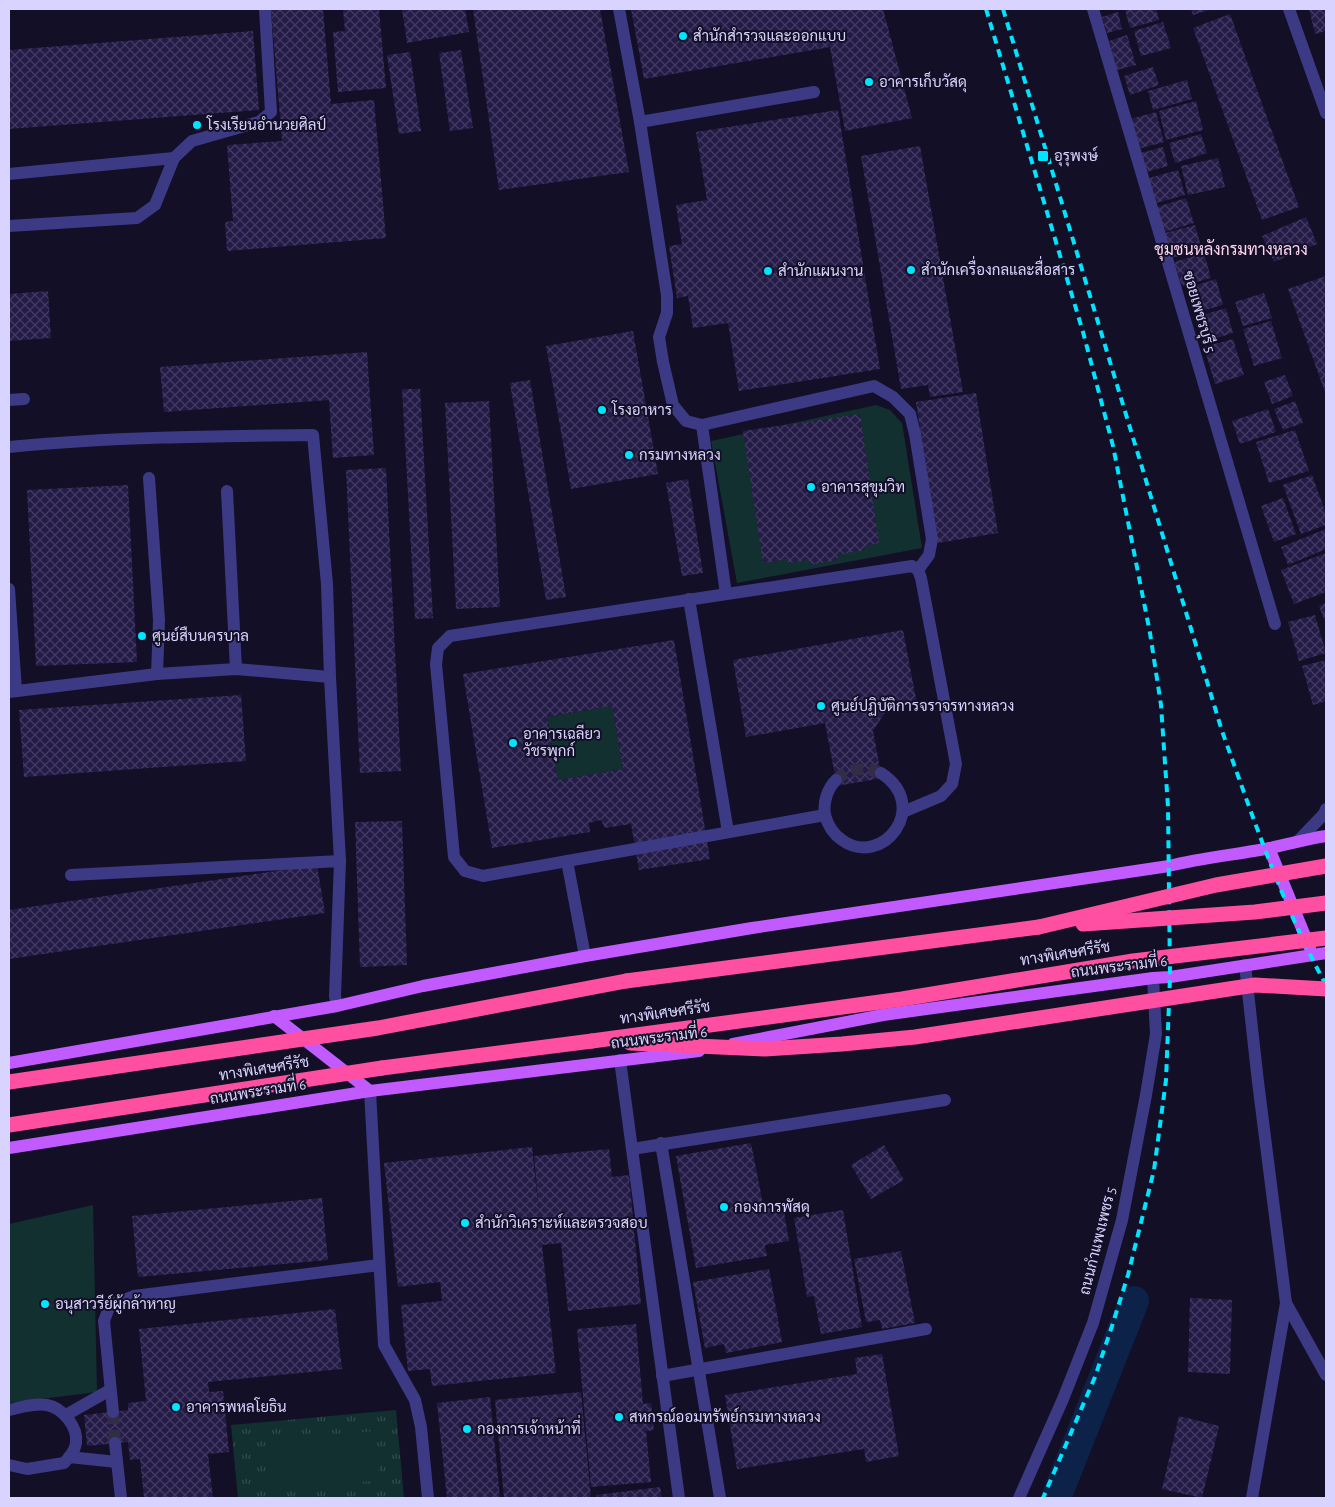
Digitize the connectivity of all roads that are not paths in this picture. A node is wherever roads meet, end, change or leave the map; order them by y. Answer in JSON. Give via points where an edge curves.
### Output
{"nodes":[{"id":1,"x":265,"y":9,"type":"edge"},
{"id":2,"x":619,"y":9,"type":"edge"},
{"id":3,"x":1093,"y":9,"type":"edge"},
{"id":4,"x":1289,"y":9,"type":"edge"},
{"id":5,"x":814,"y":92,"type":"dead end"},
{"id":6,"x":1326,"y":113,"type":"edge"},
{"id":7,"x":640,"y":122,"type":"junction"},
{"id":8,"x":174,"y":158,"type":"junction"},
{"id":9,"x":9,"y":174,"type":"edge"},
{"id":10,"x":9,"y":226,"type":"edge"},
{"id":11,"x":24,"y":399,"type":"dead end"},
{"id":12,"x":9,"y":400,"type":"edge"},
{"id":13,"x":702,"y":425,"type":"junction"},
{"id":14,"x":9,"y":447,"type":"edge"},
{"id":15,"x":149,"y":478,"type":"dead end"},
{"id":16,"x":227,"y":492,"type":"dead end"},
{"id":17,"x":918,"y":570,"type":"junction"},
{"id":18,"x":9,"y":589,"type":"edge"},
{"id":19,"x":726,"y":594,"type":"junction"},
{"id":20,"x":689,"y":599,"type":"junction"},
{"id":21,"x":1275,"y":624,"type":"dead end"},
{"id":22,"x":236,"y":669,"type":"junction"},
{"id":23,"x":157,"y":674,"type":"junction"},
{"id":24,"x":330,"y":677,"type":"junction"},
{"id":25,"x":12,"y":691,"type":"edge"},
{"id":26,"x":881,"y":772,"type":"tunnel mouth"},
{"id":27,"x":836,"y":780,"type":"tunnel mouth"},
{"id":28,"x":1326,"y":809,"type":"edge"},
{"id":29,"x":903,"y":812,"type":"junction"},
{"id":30,"x":825,"y":815,"type":"junction"},
{"id":31,"x":728,"y":832,"type":"junction"},
{"id":32,"x":1326,"y":836,"type":"edge"},
{"id":33,"x":1299,"y":840,"type":"junction"},
{"id":34,"x":1269,"y":848,"type":"junction"},
{"id":35,"x":340,"y":861,"type":"junction"},
{"id":36,"x":567,"y":861,"type":"junction"},
{"id":37,"x":1326,"y":866,"type":"edge"},
{"id":38,"x":71,"y":875,"type":"dead end"},
{"id":39,"x":1326,"y":903,"type":"edge"},
{"id":40,"x":1039,"y":927,"type":"junction"},
{"id":41,"x":1326,"y":938,"type":"edge"},
{"id":42,"x":1326,"y":953,"type":"edge"},
{"id":43,"x":1313,"y":955,"type":"junction"},
{"id":44,"x":585,"y":956,"type":"junction"},
{"id":45,"x":1245,"y":964,"type":"junction"},
{"id":46,"x":1153,"y":978,"type":"junction"},
{"id":47,"x":1326,"y":989,"type":"edge"},
{"id":48,"x":337,"y":1006,"type":"junction"},
{"id":49,"x":274,"y":1016,"type":"junction"},
{"id":50,"x":592,"y":1041,"type":"junction"},
{"id":51,"x":620,"y":1060,"type":"junction"},
{"id":52,"x":9,"y":1063,"type":"edge"},
{"id":53,"x":9,"y":1082,"type":"edge"},
{"id":54,"x":370,"y":1091,"type":"junction"},
{"id":55,"x":945,"y":1100,"type":"dead end"},
{"id":56,"x":9,"y":1125,"type":"edge"},
{"id":57,"x":662,"y":1143,"type":"junction"},
{"id":58,"x":9,"y":1149,"type":"edge"},
{"id":59,"x":632,"y":1149,"type":"junction"},
{"id":60,"x":379,"y":1265,"type":"junction"},
{"id":61,"x":1286,"y":1303,"type":"junction"},
{"id":62,"x":926,"y":1329,"type":"dead end"},
{"id":63,"x":698,"y":1370,"type":"junction"},
{"id":64,"x":1326,"y":1375,"type":"edge"},
{"id":65,"x":662,"y":1376,"type":"junction"},
{"id":66,"x":110,"y":1390,"type":"junction"},
{"id":67,"x":9,"y":1410,"type":"edge"},
{"id":68,"x":113,"y":1412,"type":"tunnel mouth"},
{"id":69,"x":66,"y":1415,"type":"junction"},
{"id":70,"x":115,"y":1443,"type":"tunnel mouth"},
{"id":71,"x":69,"y":1457,"type":"junction"},
{"id":72,"x":117,"y":1462,"type":"junction"},
{"id":73,"x":9,"y":1466,"type":"edge"},
{"id":74,"x":121,"y":1498,"type":"edge"},
{"id":75,"x":428,"y":1498,"type":"edge"},
{"id":76,"x":679,"y":1498,"type":"edge"},
{"id":77,"x":720,"y":1498,"type":"edge"},
{"id":78,"x":1019,"y":1498,"type":"edge"},
{"id":79,"x":1252,"y":1498,"type":"edge"}],
"edges":[{"from":1,"to":8,"type":"street","via":[[271,112],[259,122],[192,141]]},
{"from":2,"to":7,"type":"street"},
{"from":3,"to":21,"type":"street","name":"ซอยเพชรบุรี 5"},
{"from":4,"to":6,"type":"street"},
{"from":5,"to":7,"type":"street"},
{"from":7,"to":13,"type":"street","via":[[667,295],[667,313],[659,337],[663,362],[673,405],[686,421]]},
{"from":8,"to":9,"type":"street"},
{"from":8,"to":10,"type":"street","via":[[155,205],[137,218]]},
{"from":11,"to":12,"type":"street"},
{"from":13,"to":17,"type":"street","via":[[874,386],[893,397],[910,414],[932,539],[929,555]]},
{"from":13,"to":19,"type":"street"},
{"from":14,"to":24,"type":"street","via":[[144,437],[313,434],[327,584]]},
{"from":15,"to":23,"type":"street","via":[[159,620]]},
{"from":16,"to":22,"type":"street"},
{"from":17,"to":19,"type":"street","via":[[912,566]]},
{"from":17,"to":29,"type":"street","via":[[956,764],[952,784],[941,796]]},
{"from":18,"to":25,"type":"street"},
{"from":19,"to":20,"type":"street"},
{"from":20,"to":31,"type":"street"},
{"from":20,"to":36,"type":"street","via":[[450,636],[438,648],[436,664],[454,857],[465,871],[483,876]]},
{"from":22,"to":23,"type":"street"},
{"from":22,"to":24,"type":"street"},
{"from":23,"to":25,"type":"street"},
{"from":24,"to":35,"type":"street"},
{"from":26,"to":29,"type":"street","via":[[898,788]]},
{"from":27,"to":30,"type":"street","via":[[826,796]]},
{"from":28,"to":33,"type":"street"},
{"from":29,"to":30,"type":"street","via":[[893,834],[872,846],[845,842],[834,834]]},
{"from":30,"to":31,"type":"street"},
{"from":31,"to":36,"type":"street"},
{"from":32,"to":33,"type":"main road"},
{"from":33,"to":34,"type":"main road"},
{"from":34,"to":43,"type":"main road"},
{"from":34,"to":44,"type":"main road"},
{"from":35,"to":38,"type":"street"},
{"from":35,"to":48,"type":"street"},
{"from":36,"to":44,"type":"street"},
{"from":37,"to":40,"type":"highway","bridge":true,"via":[[1216,885]]},
{"from":39,"to":40,"type":"highway","name":"ทางพิเศษศรีรัช","bridge":true,"via":[[1254,912]]},
{"from":40,"to":53,"type":"highway","name":"ทางพิเศษศรีรัช","bridge":true,"via":[[626,981],[378,1028]]},
{"from":41,"to":50,"type":"highway","name":"ทางพิเศษศรีรัช","bridge":true,"via":[[1133,961],[902,999]]},
{"from":42,"to":43,"type":"main road","name":"ถนนพระรามที่ 6"},
{"from":43,"to":45,"type":"main road","name":"ถนนพระรามที่ 6"},
{"from":44,"to":48,"type":"main road","via":[[423,986]]},
{"from":45,"to":46,"type":"main road","name":"ถนนพระรามที่ 6"},
{"from":45,"to":61,"type":"street"},
{"from":46,"to":51,"type":"main road","name":"ถนนพระรามที่ 6","via":[[883,1015],[695,1052]]},
{"from":46,"to":78,"type":"street","name":"ถนนกำแพงเพชร 5","via":[[1156,1034],[1122,1220],[1093,1323]]},
{"from":47,"to":50,"type":"highway","bridge":true,"via":[[1255,985],[914,1037],[842,1044],[765,1049]]},
{"from":48,"to":49,"type":"main road"},
{"from":49,"to":52,"type":"main road"},
{"from":49,"to":54,"type":"main road"},
{"from":50,"to":56,"type":"highway","name":"ทางพิเศษศรีรัช","bridge":true,"via":[[382,1068]]},
{"from":51,"to":54,"type":"main road","name":"ถนนพระรามที่ 6"},
{"from":51,"to":59,"type":"street"},
{"from":54,"to":58,"type":"main road","name":"ถนนพระรามที่ 6"},
{"from":54,"to":60,"type":"street"},
{"from":55,"to":57,"type":"street"},
{"from":57,"to":59,"type":"street"},
{"from":57,"to":63,"type":"street"},
{"from":59,"to":65,"type":"street"},
{"from":60,"to":66,"type":"street","via":[[134,1296],[110,1305],[104,1321]]},
{"from":60,"to":75,"type":"street","via":[[384,1345],[415,1400]]},
{"from":61,"to":64,"type":"street"},
{"from":61,"to":79,"type":"street"},
{"from":62,"to":63,"type":"street"},
{"from":63,"to":65,"type":"street"},
{"from":63,"to":77,"type":"street"},
{"from":65,"to":76,"type":"street"},
{"from":66,"to":68,"type":"street"},
{"from":66,"to":69,"type":"street"},
{"from":67,"to":69,"type":"street","via":[[31,1404],[50,1405]]},
{"from":69,"to":71,"type":"street","via":[[75,1429],[76,1443]]},
{"from":70,"to":72,"type":"street"},
{"from":71,"to":72,"type":"street"},
{"from":71,"to":73,"type":"street","via":[[64,1463],[27,1469]]},
{"from":72,"to":74,"type":"street"}]}
